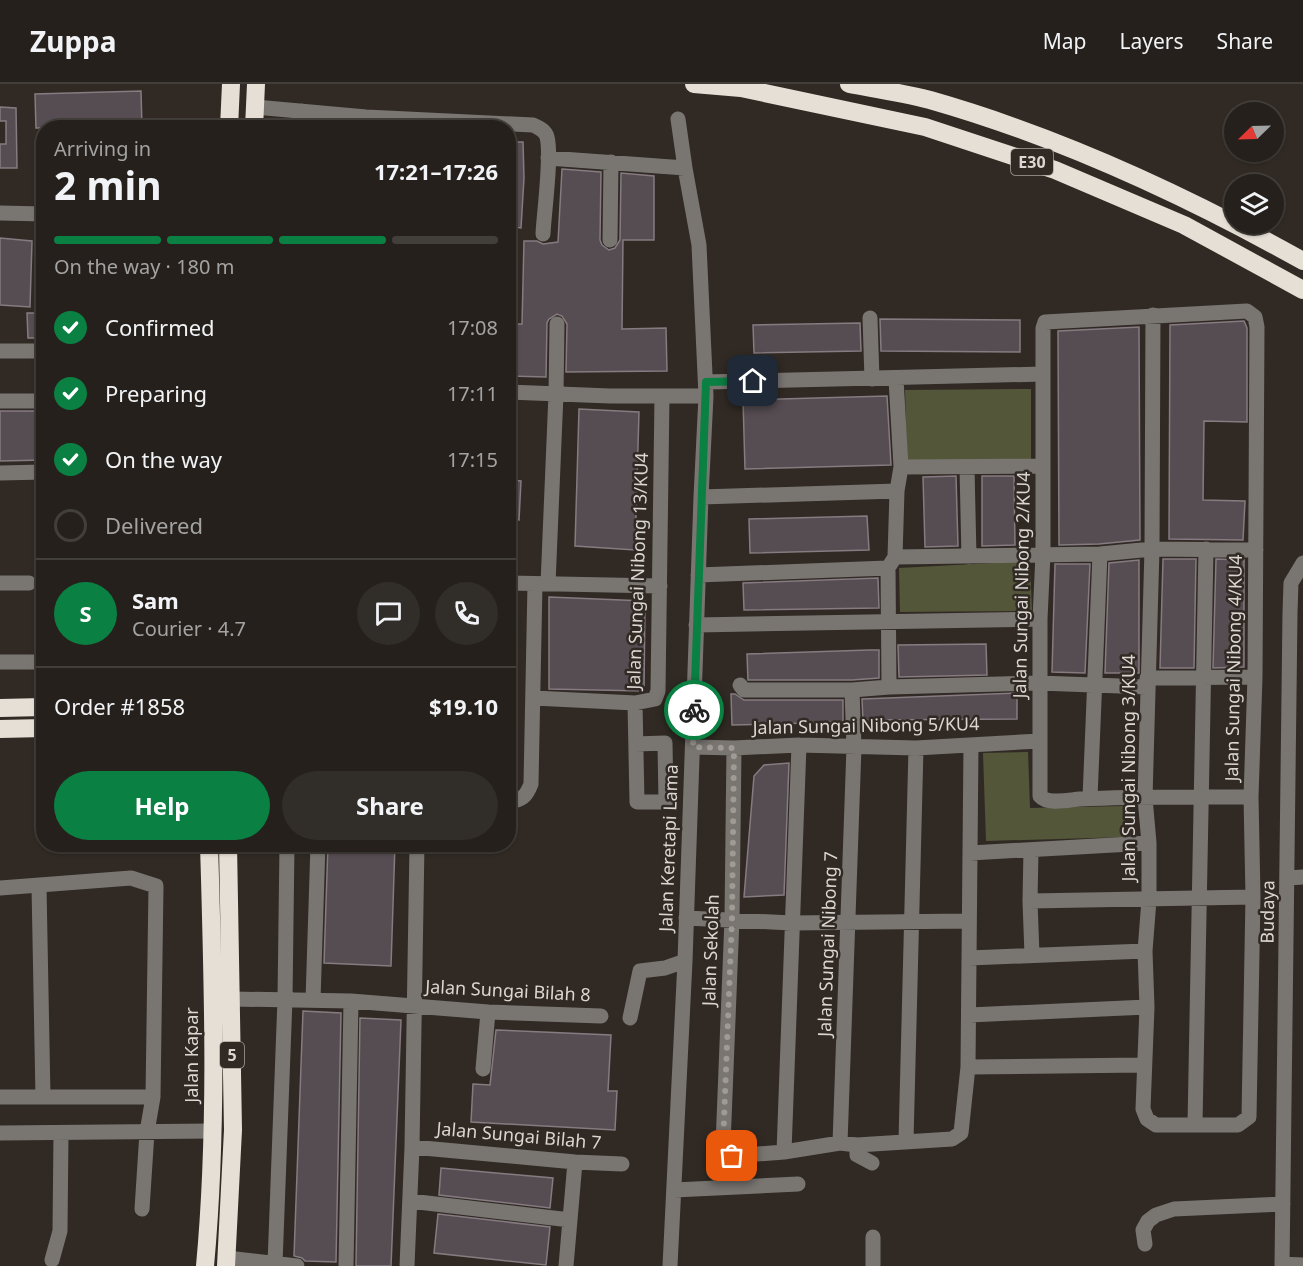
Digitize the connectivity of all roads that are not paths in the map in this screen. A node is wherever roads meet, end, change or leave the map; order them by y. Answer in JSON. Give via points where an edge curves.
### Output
{"nodes":[{"id":1,"x":231,"y":84,"type":"edge"},
{"id":2,"x":256,"y":84,"type":"edge"},
{"id":3,"x":694,"y":84,"type":"edge"},
{"id":4,"x":849,"y":84,"type":"edge"},
{"id":5,"x":255,"y":107,"type":"junction"},
{"id":6,"x":302,"y":111,"type":"junction"},
{"id":7,"x":678,"y":119,"type":"dead end"},
{"id":8,"x":229,"y":120,"type":"edge"},
{"id":9,"x":254,"y":120,"type":"edge"},
{"id":10,"x":302,"y":120,"type":"edge"},
{"id":11,"x":354,"y":120,"type":"edge"},
{"id":12,"x":516,"y":125,"type":"edge"},
{"id":13,"x":548,"y":158,"type":"junction"},
{"id":14,"x":611,"y":162,"type":"junction"},
{"id":15,"x":685,"y":168,"type":"junction"},
{"id":16,"x":0,"y":213,"type":"edge"},
{"id":17,"x":36,"y":214,"type":"edge"},
{"id":18,"x":543,"y":234,"type":"dead end"},
{"id":19,"x":610,"y":240,"type":"dead end"},
{"id":20,"x":1303,"y":261,"type":"edge"},
{"id":21,"x":1303,"y":290,"type":"edge"},
{"id":22,"x":1153,"y":315,"type":"junction"},
{"id":23,"x":870,"y":318,"type":"dead end"},
{"id":24,"x":557,"y":324,"type":"dead end"},
{"id":25,"x":0,"y":351,"type":"edge"},
{"id":26,"x":36,"y":351,"type":"edge"},
{"id":27,"x":1043,"y":374,"type":"junction"},
{"id":28,"x":872,"y":379,"type":"junction"},
{"id":29,"x":896,"y":379,"type":"junction"},
{"id":30,"x":706,"y":389,"type":"junction"},
{"id":31,"x":516,"y":392,"type":"edge"},
{"id":32,"x":556,"y":394,"type":"junction"},
{"id":33,"x":662,"y":396,"type":"junction"},
{"id":34,"x":36,"y":400,"type":"edge"},
{"id":35,"x":0,"y":401,"type":"edge"},
{"id":36,"x":1043,"y":466,"type":"junction"},
{"id":37,"x":901,"y":467,"type":"junction"},
{"id":38,"x":968,"y":468,"type":"junction"},
{"id":39,"x":36,"y":472,"type":"edge"},
{"id":40,"x":0,"y":473,"type":"edge"},
{"id":41,"x":897,"y":491,"type":"junction"},
{"id":42,"x":701,"y":497,"type":"junction"},
{"id":43,"x":1152,"y":549,"type":"junction"},
{"id":44,"x":1206,"y":549,"type":"junction"},
{"id":45,"x":1256,"y":550,"type":"junction"},
{"id":46,"x":1043,"y":554,"type":"junction"},
{"id":47,"x":1100,"y":554,"type":"junction"},
{"id":48,"x":969,"y":557,"type":"junction"},
{"id":49,"x":892,"y":563,"type":"junction"},
{"id":50,"x":1303,"y":563,"type":"edge"},
{"id":51,"x":698,"y":575,"type":"junction"},
{"id":52,"x":29,"y":582,"type":"dead end"},
{"id":53,"x":516,"y":583,"type":"edge"},
{"id":54,"x":0,"y":584,"type":"edge"},
{"id":55,"x":542,"y":584,"type":"junction"},
{"id":56,"x":660,"y":586,"type":"junction"},
{"id":57,"x":1040,"y":619,"type":"junction"},
{"id":58,"x":889,"y":623,"type":"junction"},
{"id":59,"x":696,"y":625,"type":"junction"},
{"id":60,"x":0,"y":662,"type":"edge"},
{"id":61,"x":36,"y":662,"type":"edge"},
{"id":62,"x":1202,"y":676,"type":"junction"},
{"id":63,"x":1255,"y":677,"type":"junction"},
{"id":64,"x":1147,"y":682,"type":"junction"},
{"id":65,"x":1040,"y":683,"type":"junction"},
{"id":66,"x":1095,"y":684,"type":"junction"},
{"id":67,"x":740,"y":685,"type":"dead end"},
{"id":68,"x":889,"y":687,"type":"junction"},
{"id":69,"x":852,"y":690,"type":"junction"},
{"id":70,"x":534,"y":698,"type":"junction"},
{"id":71,"x":635,"y":703,"type":"junction"},
{"id":72,"x":36,"y":706,"type":"edge"},
{"id":73,"x":0,"y":708,"type":"edge"},
{"id":74,"x":36,"y":728,"type":"edge"},
{"id":75,"x":0,"y":729,"type":"edge"},
{"id":76,"x":1040,"y":741,"type":"junction"},
{"id":77,"x":636,"y":744,"type":"dead end"},
{"id":78,"x":799,"y":745,"type":"junction"},
{"id":79,"x":970,"y":745,"type":"junction"},
{"id":80,"x":693,"y":747,"type":"junction"},
{"id":81,"x":854,"y":747,"type":"junction"},
{"id":82,"x":734,"y":748,"type":"junction"},
{"id":83,"x":916,"y":748,"type":"junction"},
{"id":84,"x":1296,"y":780,"type":"edge"},
{"id":85,"x":1200,"y":797,"type":"junction"},
{"id":86,"x":1251,"y":797,"type":"junction"},
{"id":87,"x":1090,"y":798,"type":"junction"},
{"id":88,"x":1145,"y":798,"type":"junction"},
{"id":89,"x":516,"y":801,"type":"edge"},
{"id":90,"x":1149,"y":843,"type":"junction"},
{"id":91,"x":1030,"y":850,"type":"junction"},
{"id":92,"x":209,"y":852,"type":"edge"},
{"id":93,"x":228,"y":852,"type":"edge"},
{"id":94,"x":287,"y":852,"type":"edge"},
{"id":95,"x":318,"y":852,"type":"edge"},
{"id":96,"x":417,"y":852,"type":"edge"},
{"id":97,"x":970,"y":853,"type":"junction"},
{"id":98,"x":1295,"y":877,"type":"edge"},
{"id":99,"x":39,"y":886,"type":"junction"},
{"id":100,"x":0,"y":888,"type":"edge"},
{"id":101,"x":1253,"y":897,"type":"junction"},
{"id":102,"x":1199,"y":898,"type":"junction"},
{"id":103,"x":1149,"y":900,"type":"junction"},
{"id":104,"x":1029,"y":901,"type":"junction"},
{"id":105,"x":686,"y":918,"type":"junction"},
{"id":106,"x":732,"y":919,"type":"junction"},
{"id":107,"x":911,"y":921,"type":"junction"},
{"id":108,"x":969,"y":921,"type":"junction"},
{"id":109,"x":792,"y":923,"type":"junction"},
{"id":110,"x":849,"y":923,"type":"junction"},
{"id":111,"x":1145,"y":951,"type":"junction"},
{"id":112,"x":1303,"y":953,"type":"edge"},
{"id":113,"x":1287,"y":954,"type":"junction"},
{"id":114,"x":1032,"y":955,"type":"junction"},
{"id":115,"x":969,"y":958,"type":"junction"},
{"id":116,"x":685,"y":961,"type":"junction"},
{"id":117,"x":232,"y":999,"type":"junction"},
{"id":118,"x":285,"y":999,"type":"junction"},
{"id":119,"x":313,"y":1000,"type":"junction"},
{"id":120,"x":351,"y":1001,"type":"junction"},
{"id":121,"x":413,"y":1005,"type":"junction"},
{"id":122,"x":1146,"y":1007,"type":"junction"},
{"id":123,"x":488,"y":1012,"type":"junction"},
{"id":124,"x":969,"y":1014,"type":"junction"},
{"id":125,"x":601,"y":1016,"type":"dead end"},
{"id":126,"x":630,"y":1018,"type":"dead end"},
{"id":127,"x":1144,"y":1065,"type":"junction"},
{"id":128,"x":969,"y":1067,"type":"junction"},
{"id":129,"x":483,"y":1068,"type":"dead end"},
{"id":130,"x":0,"y":1097,"type":"edge"},
{"id":131,"x":43,"y":1097,"type":"junction"},
{"id":132,"x":153,"y":1097,"type":"junction"},
{"id":133,"x":1245,"y":1122,"type":"joint"},
{"id":134,"x":1196,"y":1124,"type":"junction"},
{"id":135,"x":212,"y":1131,"type":"junction"},
{"id":136,"x":147,"y":1132,"type":"junction"},
{"id":137,"x":0,"y":1133,"type":"edge"},
{"id":138,"x":61,"y":1133,"type":"junction"},
{"id":139,"x":906,"y":1141,"type":"junction"},
{"id":140,"x":840,"y":1143,"type":"junction"},
{"id":141,"x":857,"y":1145,"type":"junction"},
{"id":142,"x":412,"y":1147,"type":"junction"},
{"id":143,"x":784,"y":1152,"type":"junction"},
{"id":144,"x":575,"y":1162,"type":"junction"},
{"id":145,"x":872,"y":1163,"type":"dead end"},
{"id":146,"x":622,"y":1164,"type":"dead end"},
{"id":147,"x":798,"y":1184,"type":"dead end"},
{"id":148,"x":674,"y":1190,"type":"junction"},
{"id":149,"x":410,"y":1201,"type":"junction"},
{"id":150,"x":1283,"y":1204,"type":"junction"},
{"id":151,"x":142,"y":1209,"type":"dead end"},
{"id":152,"x":570,"y":1220,"type":"junction"},
{"id":153,"x":873,"y":1236,"type":"dead end"},
{"id":154,"x":1145,"y":1244,"type":"dead end"},
{"id":155,"x":52,"y":1260,"type":"dead end"},
{"id":156,"x":226,"y":1262,"type":"edge"},
{"id":157,"x":275,"y":1264,"type":"junction"},
{"id":158,"x":1303,"y":1264,"type":"edge"},
{"id":159,"x":1282,"y":1265,"type":"edge"},
{"id":160,"x":205,"y":1266,"type":"edge"},
{"id":161,"x":297,"y":1266,"type":"edge"},
{"id":162,"x":346,"y":1266,"type":"edge"},
{"id":163,"x":407,"y":1266,"type":"edge"},
{"id":164,"x":566,"y":1266,"type":"edge"},
{"id":165,"x":670,"y":1266,"type":"edge"},
{"id":166,"x":873,"y":1266,"type":"edge"}],
"edges":[{"from":1,"to":8,"type":"highway"},
{"from":2,"to":5,"type":"highway"},
{"from":3,"to":21,"type":"highway","number":"E30","via":[[741,88],[925,127],[1055,170],[1184,225]]},
{"from":4,"to":20,"type":"highway","number":"E30","via":[[929,100],[1061,144],[1194,202]]},
{"from":5,"to":6,"type":"street"},
{"from":5,"to":9,"type":"highway"},
{"from":6,"to":10,"type":"street"},
{"from":6,"to":11,"type":"street"},
{"from":7,"to":15,"type":"street","name":"Jalan Keretapi Lama"},
{"from":12,"to":13,"type":"street","via":[[541,129],[547,137]]},
{"from":13,"to":14,"type":"street"},
{"from":13,"to":18,"type":"street"},
{"from":14,"to":15,"type":"street"},
{"from":14,"to":19,"type":"street"},
{"from":15,"to":30,"type":"street","name":"Jalan Keretapi Lama","via":[[699,245]]},
{"from":16,"to":17,"type":"street"},
{"from":22,"to":27,"type":"street","name":"Jalan Sungai Nibong 2/KU4","via":[[1045,322]]},
{"from":22,"to":43,"type":"street","name":"Jalan Sungai Nibong 3/KU4"},
{"from":22,"to":45,"type":"street","name":"Jalan Sungai Nibong 4/KU4","via":[[1247,311],[1255,317]]},
{"from":23,"to":28,"type":"street"},
{"from":24,"to":32,"type":"street"},
{"from":25,"to":26,"type":"street"},
{"from":27,"to":29,"type":"street"},
{"from":27,"to":36,"type":"street","name":"Jalan Sungai Nibong 2/KU4"},
{"from":28,"to":29,"type":"street"},
{"from":28,"to":30,"type":"street"},
{"from":29,"to":37,"type":"street"},
{"from":30,"to":33,"type":"street"},
{"from":30,"to":42,"type":"street","name":"Jalan Keretapi Lama"},
{"from":31,"to":32,"type":"street"},
{"from":32,"to":33,"type":"street"},
{"from":32,"to":55,"type":"street"},
{"from":33,"to":56,"type":"street","name":"Jalan Sungai Nibong 13/KU4"},
{"from":34,"to":35,"type":"street"},
{"from":36,"to":38,"type":"street"},
{"from":36,"to":46,"type":"street","name":"Jalan Sungai Nibong 2/KU4"},
{"from":37,"to":38,"type":"street"},
{"from":37,"to":41,"type":"street"},
{"from":38,"to":48,"type":"street"},
{"from":39,"to":40,"type":"street"},
{"from":41,"to":42,"type":"street"},
{"from":41,"to":49,"type":"street"},
{"from":42,"to":51,"type":"street","name":"Jalan Keretapi Lama"},
{"from":43,"to":44,"type":"street"},
{"from":43,"to":47,"type":"street"},
{"from":43,"to":64,"type":"street","name":"Jalan Sungai Nibong 3/KU4"},
{"from":44,"to":45,"type":"street"},
{"from":44,"to":62,"type":"street"},
{"from":45,"to":63,"type":"street","name":"Jalan Sungai Nibong 4/KU4"},
{"from":46,"to":47,"type":"street"},
{"from":46,"to":48,"type":"street"},
{"from":46,"to":57,"type":"street","name":"Jalan Sungai Nibong 2/KU4"},
{"from":47,"to":66,"type":"street"},
{"from":48,"to":49,"type":"street"},
{"from":49,"to":51,"type":"street"},
{"from":49,"to":58,"type":"street"},
{"from":50,"to":84,"type":"street","name":"Budaya","via":[[1291,593]]},
{"from":51,"to":59,"type":"street","name":"Jalan Keretapi Lama"},
{"from":52,"to":54,"type":"street"},
{"from":53,"to":55,"type":"street"},
{"from":55,"to":56,"type":"street"},
{"from":55,"to":70,"type":"street"},
{"from":56,"to":71,"type":"street","name":"Jalan Sungai Nibong 13/KU4","via":[[658,691],[655,699]]},
{"from":57,"to":58,"type":"street"},
{"from":57,"to":65,"type":"street","name":"Jalan Sungai Nibong 2/KU4"},
{"from":58,"to":59,"type":"street"},
{"from":58,"to":68,"type":"street"},
{"from":59,"to":80,"type":"street","name":"Jalan Keretapi Lama"},
{"from":60,"to":61,"type":"street"},
{"from":62,"to":63,"type":"street"},
{"from":62,"to":64,"type":"street"},
{"from":62,"to":85,"type":"street"},
{"from":63,"to":86,"type":"street","name":"Jalan Sungai Nibong 4/KU4"},
{"from":64,"to":66,"type":"street"},
{"from":64,"to":88,"type":"street","name":"Jalan Sungai Nibong 3/KU4"},
{"from":65,"to":66,"type":"street"},
{"from":65,"to":68,"type":"street"},
{"from":65,"to":76,"type":"street","name":"Jalan Sungai Nibong 2/KU4"},
{"from":66,"to":87,"type":"street"},
{"from":67,"to":69,"type":"street","via":[[744,690]]},
{"from":68,"to":69,"type":"street"},
{"from":69,"to":81,"type":"street","name":"Jalan Sungai Nibong 7"},
{"from":70,"to":71,"type":"street","name":"Jalan Sungai Nibong 13/KU4"},
{"from":70,"to":89,"type":"street","via":[[531,784],[526,796]]},
{"from":71,"to":77,"type":"street"},
{"from":72,"to":73,"type":"highway"},
{"from":74,"to":75,"type":"highway"},
{"from":76,"to":79,"type":"street","name":"Jalan Sungai Nibong 5/KU4"},
{"from":76,"to":87,"type":"street","name":"Jalan Sungai Nibong 2/KU4","via":[[1040,796],[1047,801]]},
{"from":78,"to":81,"type":"street","name":"Jalan Sungai Nibong 5/KU4"},
{"from":78,"to":82,"type":"street","name":"Jalan Sungai Nibong 5/KU4"},
{"from":78,"to":109,"type":"street"},
{"from":79,"to":83,"type":"street","name":"Jalan Sungai Nibong 5/KU4"},
{"from":79,"to":97,"type":"street"},
{"from":80,"to":82,"type":"street","name":"Jalan Sungai Nibong 5/KU4"},
{"from":80,"to":105,"type":"street","name":"Jalan Keretapi Lama"},
{"from":81,"to":83,"type":"street","name":"Jalan Sungai Nibong 5/KU4"},
{"from":81,"to":110,"type":"street","name":"Jalan Sungai Nibong 7"},
{"from":82,"to":106,"type":"street","name":"Jalan Sekolah"},
{"from":83,"to":107,"type":"street"},
{"from":84,"to":98,"type":"street","name":"Budaya"},
{"from":85,"to":86,"type":"street"},
{"from":85,"to":88,"type":"street"},
{"from":85,"to":102,"type":"street"},
{"from":86,"to":101,"type":"street","name":"Jalan Sungai Nibong 4/KU4"},
{"from":87,"to":88,"type":"street"},
{"from":88,"to":90,"type":"street","name":"Jalan Sungai Nibong 3/KU4"},
{"from":90,"to":91,"type":"street"},
{"from":90,"to":103,"type":"street","name":"Jalan Sungai Nibong 3/KU4"},
{"from":91,"to":97,"type":"street"},
{"from":91,"to":104,"type":"street"},
{"from":92,"to":135,"type":"highway","name":"Jalan Kapar","number":"5"},
{"from":93,"to":117,"type":"highway","number":"5"},
{"from":94,"to":118,"type":"street"},
{"from":95,"to":119,"type":"street"},
{"from":96,"to":121,"type":"street"},
{"from":97,"to":108,"type":"street"},
{"from":98,"to":113,"type":"street","name":"Budaya"},
{"from":99,"to":100,"type":"street"},
{"from":99,"to":131,"type":"street"},
{"from":99,"to":132,"type":"street","via":[[131,878],[156,886]]},
{"from":101,"to":102,"type":"street"},
{"from":101,"to":133,"type":"street","name":"Jalan Sungai Nibong 4/KU4","via":[[1249,1117]]},
{"from":102,"to":103,"type":"street"},
{"from":102,"to":134,"type":"street"},
{"from":103,"to":104,"type":"street"},
{"from":103,"to":111,"type":"street","name":"Jalan Sungai Nibong 3/KU4"},
{"from":104,"to":114,"type":"street"},
{"from":105,"to":106,"type":"street"},
{"from":105,"to":116,"type":"street","name":"Jalan Keretapi Lama"},
{"from":106,"to":109,"type":"street"},
{"from":106,"to":143,"type":"street","name":"Jalan Sekolah","via":[[723,1145],[732,1156]]},
{"from":107,"to":108,"type":"street"},
{"from":107,"to":110,"type":"street"},
{"from":107,"to":139,"type":"street"},
{"from":108,"to":115,"type":"street"},
{"from":109,"to":110,"type":"street"},
{"from":109,"to":143,"type":"street"},
{"from":110,"to":140,"type":"street","name":"Jalan Sungai Nibong 7"},
{"from":111,"to":114,"type":"street"},
{"from":111,"to":122,"type":"street","name":"Jalan Sungai Nibong 3/KU4"},
{"from":112,"to":113,"type":"street"},
{"from":113,"to":150,"type":"street","name":"Budaya"},
{"from":114,"to":115,"type":"street"},
{"from":115,"to":124,"type":"street"},
{"from":116,"to":126,"type":"street","via":[[640,971]]},
{"from":116,"to":148,"type":"street","name":"Jalan Keretapi Lama"},
{"from":117,"to":118,"type":"street","name":"Jalan Sungai Bilah 8"},
{"from":117,"to":156,"type":"highway","number":"5","via":[[233,1130]]},
{"from":118,"to":119,"type":"street","name":"Jalan Sungai Bilah 8"},
{"from":118,"to":157,"type":"street"},
{"from":119,"to":120,"type":"street","name":"Jalan Sungai Bilah 8"},
{"from":120,"to":121,"type":"street","name":"Jalan Sungai Bilah 8"},
{"from":120,"to":162,"type":"street"},
{"from":121,"to":123,"type":"street","name":"Jalan Sungai Bilah 8"},
{"from":121,"to":142,"type":"street"},
{"from":122,"to":124,"type":"street"},
{"from":122,"to":127,"type":"street","name":"Jalan Sungai Nibong 3/KU4"},
{"from":123,"to":125,"type":"street","name":"Jalan Sungai Bilah 8"},
{"from":123,"to":129,"type":"street"},
{"from":124,"to":128,"type":"street"},
{"from":127,"to":128,"type":"street"},
{"from":127,"to":134,"type":"street","name":"Jalan Sungai Nibong 3/KU4","via":[[1143,1109],[1147,1119],[1156,1125]]},
{"from":128,"to":139,"type":"street","via":[[961,1133],[952,1139]]},
{"from":130,"to":131,"type":"street"},
{"from":131,"to":132,"type":"street"},
{"from":132,"to":136,"type":"street"},
{"from":133,"to":134,"type":"street","name":"Jalan Sungai Nibong 3/KU4"},
{"from":135,"to":136,"type":"street"},
{"from":135,"to":160,"type":"highway","name":"Jalan Kapar","number":"5"},
{"from":136,"to":138,"type":"street"},
{"from":136,"to":151,"type":"street"},
{"from":137,"to":138,"type":"street"},
{"from":138,"to":155,"type":"street","via":[[60,1231]]},
{"from":139,"to":141,"type":"street"},
{"from":140,"to":141,"type":"street"},
{"from":140,"to":143,"type":"street"},
{"from":141,"to":145,"type":"street","via":[[856,1155]]},
{"from":142,"to":144,"type":"street","name":"Jalan Sungai Bilah 7"},
{"from":142,"to":149,"type":"street"},
{"from":144,"to":146,"type":"street","name":"Jalan Sungai Bilah 7"},
{"from":144,"to":152,"type":"street"},
{"from":147,"to":148,"type":"street"},
{"from":148,"to":165,"type":"street","name":"Jalan Keretapi Lama"},
{"from":149,"to":152,"type":"street"},
{"from":149,"to":163,"type":"street"},
{"from":150,"to":154,"type":"street","via":[[1174,1209],[1148,1221],[1143,1230]]},
{"from":150,"to":159,"type":"street","name":"Budaya"},
{"from":152,"to":164,"type":"street"},
{"from":153,"to":166,"type":"street"},
{"from":156,"to":157,"type":"street"},
{"from":157,"to":161,"type":"street"},
{"from":158,"to":159,"type":"street"}]}
